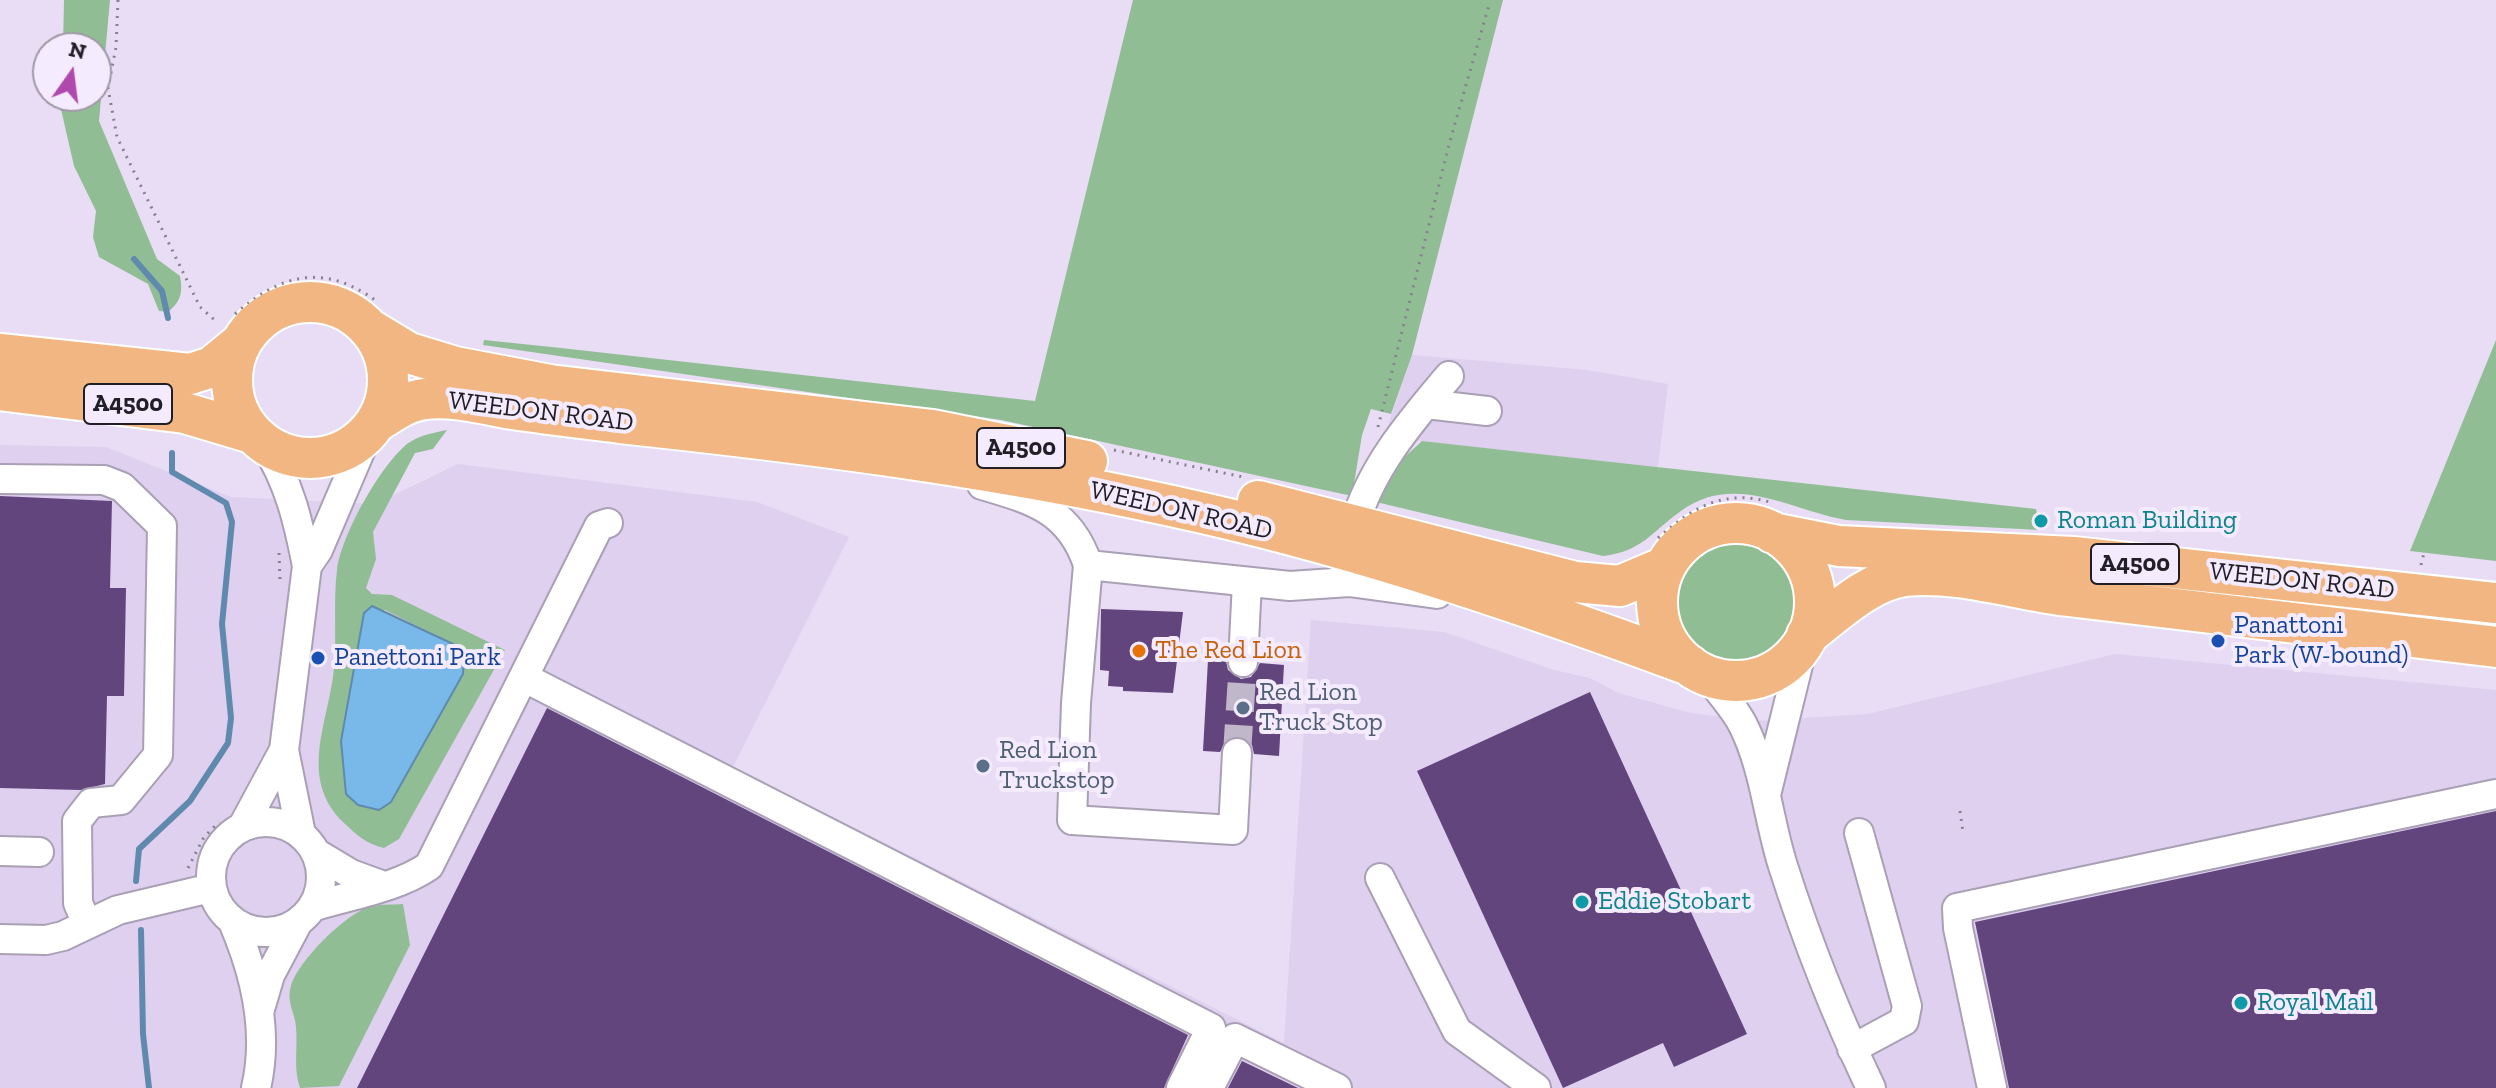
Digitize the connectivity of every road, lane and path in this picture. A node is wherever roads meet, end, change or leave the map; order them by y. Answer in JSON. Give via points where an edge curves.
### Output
{"nodes":[{"id":1,"x":118,"y":0,"type":"edge"},
{"id":2,"x":1489,"y":5,"type":"dead end"},
{"id":3,"x":375,"y":316,"type":"junction"},
{"id":4,"x":233,"y":329,"type":"junction"},
{"id":5,"x":0,"y":354,"type":"edge"},
{"id":6,"x":1449,"y":376,"type":"dead end"},
{"id":7,"x":0,"y":390,"type":"edge"},
{"id":8,"x":1426,"y":404,"type":"junction"},
{"id":9,"x":1487,"y":411,"type":"dead end"},
{"id":10,"x":372,"y":427,"type":"junction"},
{"id":11,"x":258,"y":438,"type":"junction"},
{"id":12,"x":1376,"y":441,"type":"dead end"},
{"id":13,"x":1114,"y":450,"type":"dead end"},
{"id":14,"x":883,"y":454,"type":"junction"},
{"id":15,"x":0,"y":479,"type":"edge"},
{"id":16,"x":1252,"y":480,"type":"dead end"},
{"id":17,"x":1779,"y":520,"type":"junction"},
{"id":18,"x":608,"y":523,"type":"dead end"},
{"id":19,"x":1355,"y":524,"type":"junction"},
{"id":20,"x":278,"y":546,"type":"dead end"},
{"id":21,"x":1660,"y":555,"type":"junction"},
{"id":22,"x":1088,"y":565,"type":"junction"},
{"id":23,"x":307,"y":566,"type":"junction"},
{"id":24,"x":1247,"y":582,"type":"junction"},
{"id":25,"x":279,"y":588,"type":"dead end"},
{"id":26,"x":2496,"y":603,"type":"edge"},
{"id":27,"x":1557,"y":617,"type":"junction"},
{"id":28,"x":1806,"y":638,"type":"junction"},
{"id":29,"x":2496,"y":647,"type":"edge"},
{"id":30,"x":1243,"y":662,"type":"tunnel mouth"},
{"id":31,"x":1698,"y":670,"type":"junction"},
{"id":32,"x":525,"y":678,"type":"junction"},
{"id":33,"x":284,"y":750,"type":"junction"},
{"id":34,"x":1237,"y":753,"type":"tunnel mouth"},
{"id":35,"x":1767,"y":791,"type":"junction"},
{"id":36,"x":2496,"y":794,"type":"edge"},
{"id":37,"x":1960,"y":811,"type":"dead end"},
{"id":38,"x":234,"y":821,"type":"junction"},
{"id":39,"x":1963,"y":832,"type":"dead end"},
{"id":40,"x":1859,"y":833,"type":"dead end"},
{"id":41,"x":309,"y":844,"type":"junction"},
{"id":42,"x":0,"y":851,"type":"edge"},
{"id":43,"x":39,"y":852,"type":"dead end"},
{"id":44,"x":186,"y":871,"type":"dead end"},
{"id":45,"x":1380,"y":878,"type":"dead end"},
{"id":46,"x":381,"y":885,"type":"junction"},
{"id":47,"x":211,"y":888,"type":"junction"},
{"id":48,"x":305,"y":914,"type":"junction"},
{"id":49,"x":233,"y":922,"type":"junction"},
{"id":50,"x":87,"y":924,"type":"junction"},
{"id":51,"x":0,"y":939,"type":"edge"},
{"id":52,"x":259,"y":1011,"type":"junction"},
{"id":53,"x":1852,"y":1049,"type":"junction"},
{"id":54,"x":263,"y":1083,"type":"edge"},
{"id":55,"x":1181,"y":1088,"type":"edge"},
{"id":56,"x":1209,"y":1088,"type":"edge"},
{"id":57,"x":1337,"y":1088,"type":"edge"},
{"id":58,"x":1536,"y":1088,"type":"edge"},
{"id":59,"x":1871,"y":1088,"type":"edge"},
{"id":60,"x":1992,"y":1088,"type":"edge"}],
"edges":[{"from":1,"to":4,"type":"path","via":[[108,88],[117,137],[200,307]]},
{"from":2,"to":12,"type":"path"},
{"from":3,"to":4,"type":"highway","via":[[313,301],[291,304],[254,325]]},
{"from":3,"to":4,"type":"path","via":[[352,283],[306,276],[258,294]]},
{"from":3,"to":10,"type":"highway","via":[[388,375],[383,408]]},
{"from":3,"to":19,"type":"highway","name":"WEEDON ROAD","number":"A4500","via":[[409,353],[455,367],[550,385],[933,430]]},
{"from":4,"to":5,"type":"highway","number":"A4500","via":[[212,367],[190,374]]},
{"from":4,"to":11,"type":"highway","via":[[232,390]]},
{"from":6,"to":8,"type":"street"},
{"from":7,"to":11,"type":"highway","number":"A4500","via":[[185,413]]},
{"from":8,"to":9,"type":"street"},
{"from":8,"to":19,"type":"street","via":[[1400,436],[1360,505]]},
{"from":10,"to":11,"type":"highway","via":[[350,447],[329,456],[284,453]]},
{"from":10,"to":14,"type":"highway","name":"WEEDON ROAD","number":"A4500","via":[[403,405],[455,400]]},
{"from":10,"to":23,"type":"street"},
{"from":11,"to":23,"type":"street","via":[[283,472]]},
{"from":13,"to":16,"type":"path"},
{"from":14,"to":22,"type":"street","via":[[1047,508],[1067,524]]},
{"from":14,"to":27,"type":"highway","name":"WEEDON ROAD","number":"A4500","via":[[1207,514]]},
{"from":15,"to":50,"type":"street","via":[[104,480],[122,487],[162,526],[158,755],[121,800],[91,803],[77,821],[78,903]]},
{"from":17,"to":21,"type":"highway","number":"A4500","via":[[1716,526]]},
{"from":17,"to":21,"type":"path","via":[[1743,497],[1704,503],[1684,514]]},
{"from":17,"to":26,"type":"highway","name":"WEEDON ROAD","number":"A4500","via":[[1839,546],[2074,557]]},
{"from":17,"to":28,"type":"highway","via":[[1810,575],[1814,602]]},
{"from":18,"to":32,"type":"street","via":[[599,526]]},
{"from":19,"to":21,"type":"highway","name":"WEEDON ROAD","number":"A4500","via":[[1602,587],[1636,581]]},
{"from":20,"to":25,"type":"path"},
{"from":21,"to":31,"type":"highway","via":[[1660,622],[1671,647]]},
{"from":22,"to":24,"type":"street"},
{"from":22,"to":34,"type":"street","via":[[1072,820],[1233,830]]},
{"from":23,"to":33,"type":"street"},
{"from":24,"to":27,"type":"street","via":[[1404,588]]},
{"from":24,"to":30,"type":"street"},
{"from":27,"to":31,"type":"highway","name":"WEEDON ROAD","number":"A4500"},
{"from":28,"to":29,"type":"highway","name":"WEEDON ROAD","number":"A4500","via":[[1842,607],[1887,581],[1936,576]]},
{"from":28,"to":31,"type":"highway","number":"A4500","via":[[1788,661],[1763,676],[1729,680]]},
{"from":28,"to":35,"type":"street"},
{"from":31,"to":35,"type":"street","via":[[1743,723]]},
{"from":32,"to":46,"type":"street","via":[[429,866],[405,883]]},
{"from":32,"to":55,"type":"street","via":[[1211,1028]]},
{"from":33,"to":38,"type":"street"},
{"from":33,"to":41,"type":"street"},
{"from":35,"to":53,"type":"street","via":[[1783,867]]},
{"from":36,"to":60,"type":"street","via":[[1957,908]]},
{"from":37,"to":39,"type":"path"},
{"from":38,"to":41,"type":"street","via":[[273,822]]},
{"from":38,"to":44,"type":"path","via":[[204,837]]},
{"from":38,"to":47,"type":"street","via":[[215,852]]},
{"from":40,"to":53,"type":"street","via":[[1907,1006],[1904,1021]]},
{"from":41,"to":46,"type":"street","via":[[351,874]]},
{"from":41,"to":48,"type":"street","via":[[321,881]]},
{"from":42,"to":43,"type":"street"},
{"from":45,"to":58,"type":"street","via":[[1457,1031]]},
{"from":46,"to":48,"type":"street"},
{"from":47,"to":49,"type":"street"},
{"from":47,"to":50,"type":"street","via":[[118,910]]},
{"from":48,"to":49,"type":"street","via":[[286,928],[259,931]]},
{"from":48,"to":52,"type":"street","via":[[270,975]]},
{"from":49,"to":52,"type":"street","via":[[248,955]]},
{"from":50,"to":51,"type":"street","via":[[46,940]]},
{"from":52,"to":54,"type":"street"},
{"from":53,"to":59,"type":"street"},
{"from":56,"to":57,"type":"street","via":[[1235,1038]]}]}
